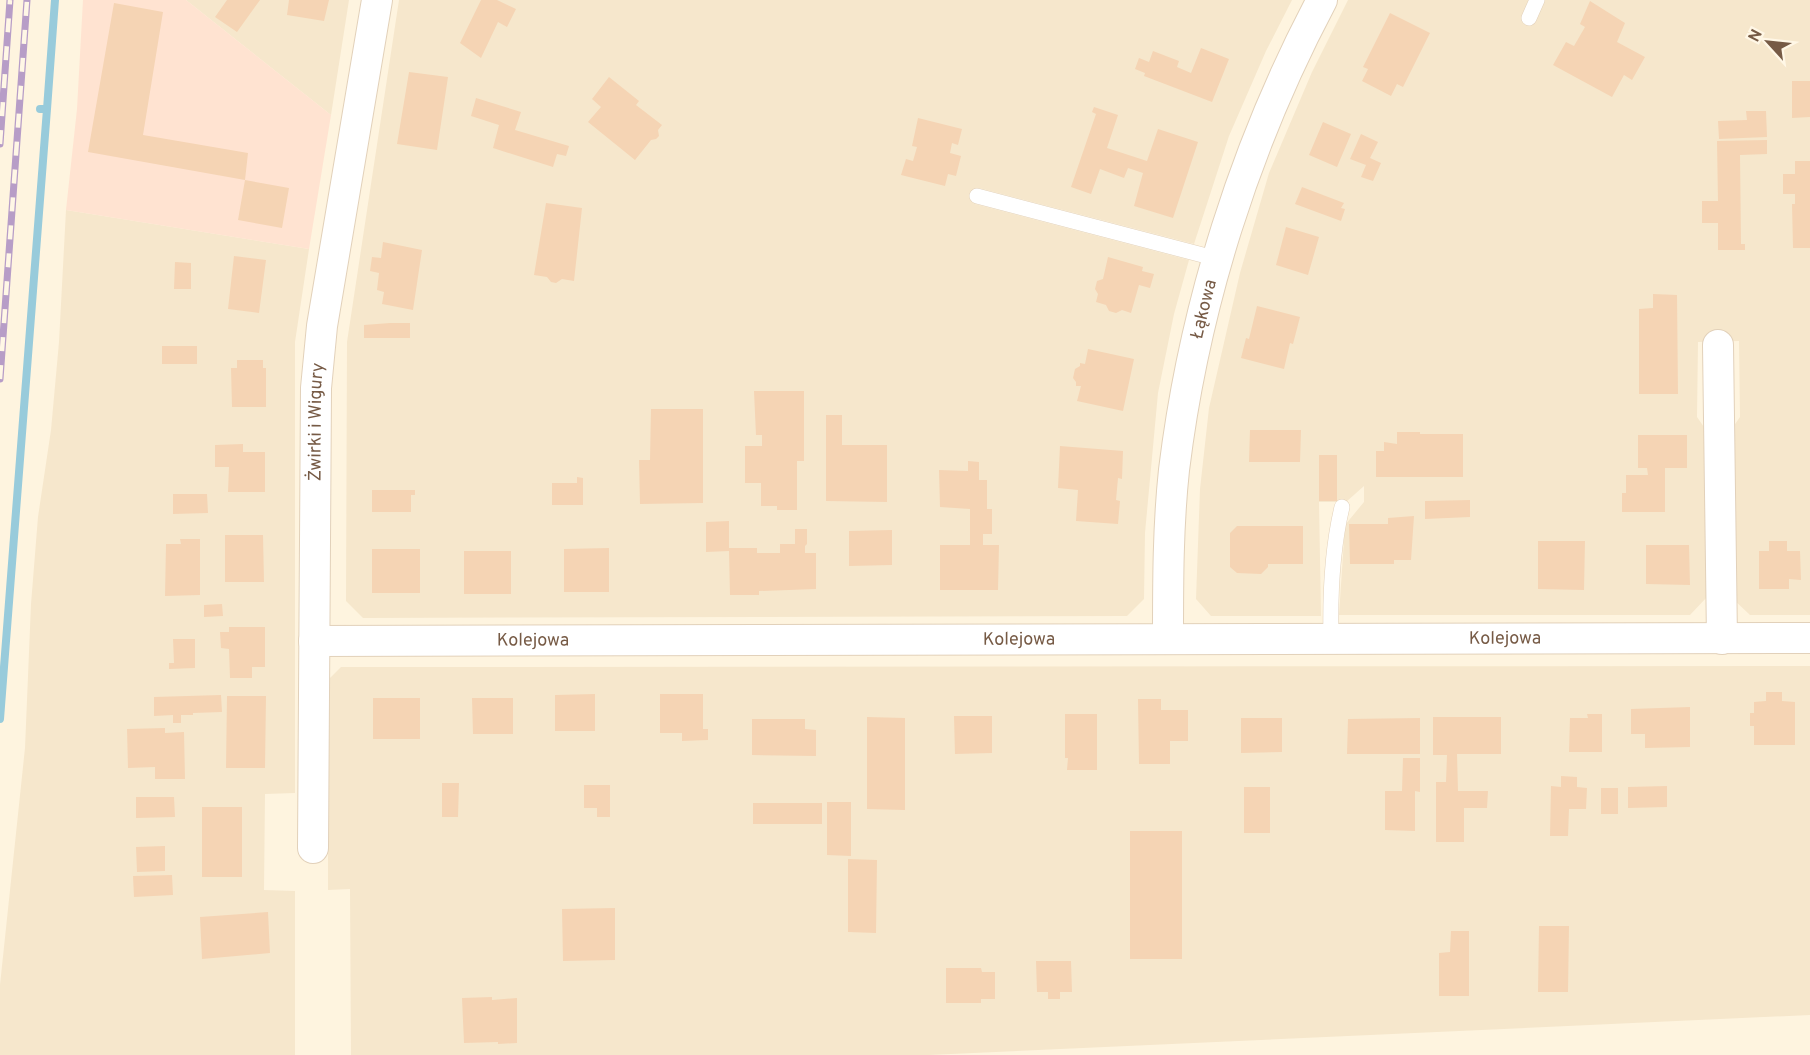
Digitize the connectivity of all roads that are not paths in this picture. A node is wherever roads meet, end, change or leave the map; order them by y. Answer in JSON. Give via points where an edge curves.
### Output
{"nodes":[{"id":1,"x":377,"y":0,"type":"edge"},
{"id":2,"x":1322,"y":0,"type":"edge"},
{"id":3,"x":1537,"y":0,"type":"edge"},
{"id":4,"x":1529,"y":18,"type":"dead end"},
{"id":5,"x":977,"y":196,"type":"dead end"},
{"id":6,"x":1218,"y":259,"type":"junction"},
{"id":7,"x":1718,"y":345,"type":"dead end"},
{"id":8,"x":1342,"y":507,"type":"dead end"},
{"id":9,"x":1168,"y":638,"type":"junction"},
{"id":10,"x":1331,"y":638,"type":"junction"},
{"id":11,"x":1810,"y":638,"type":"edge"},
{"id":12,"x":1722,"y":639,"type":"junction"},
{"id":13,"x":315,"y":641,"type":"junction"},
{"id":14,"x":313,"y":848,"type":"dead end"}],
"edges":[{"from":1,"to":13,"type":"street","name":"Żwirki i Wigury","via":[[321,336],[316,388]]},
{"from":2,"to":6,"type":"street","name":"Łąkowa","via":[[1261,128]]},
{"from":3,"to":4,"type":"lane"},
{"from":5,"to":6,"type":"lane"},
{"from":6,"to":9,"type":"street","name":"Łąkowa","via":[[1199,331],[1174,471],[1167,559]]},
{"from":7,"to":12,"type":"street"},
{"from":8,"to":10,"type":"lane","via":[[1335,536]]},
{"from":9,"to":10,"type":"street","name":"Kolejowa"},
{"from":9,"to":13,"type":"street","name":"Kolejowa"},
{"from":10,"to":12,"type":"street","name":"Kolejowa"},
{"from":11,"to":12,"type":"street","name":"Kolejowa"},
{"from":13,"to":14,"type":"street","name":"Żwirki i Wigury"}]}
